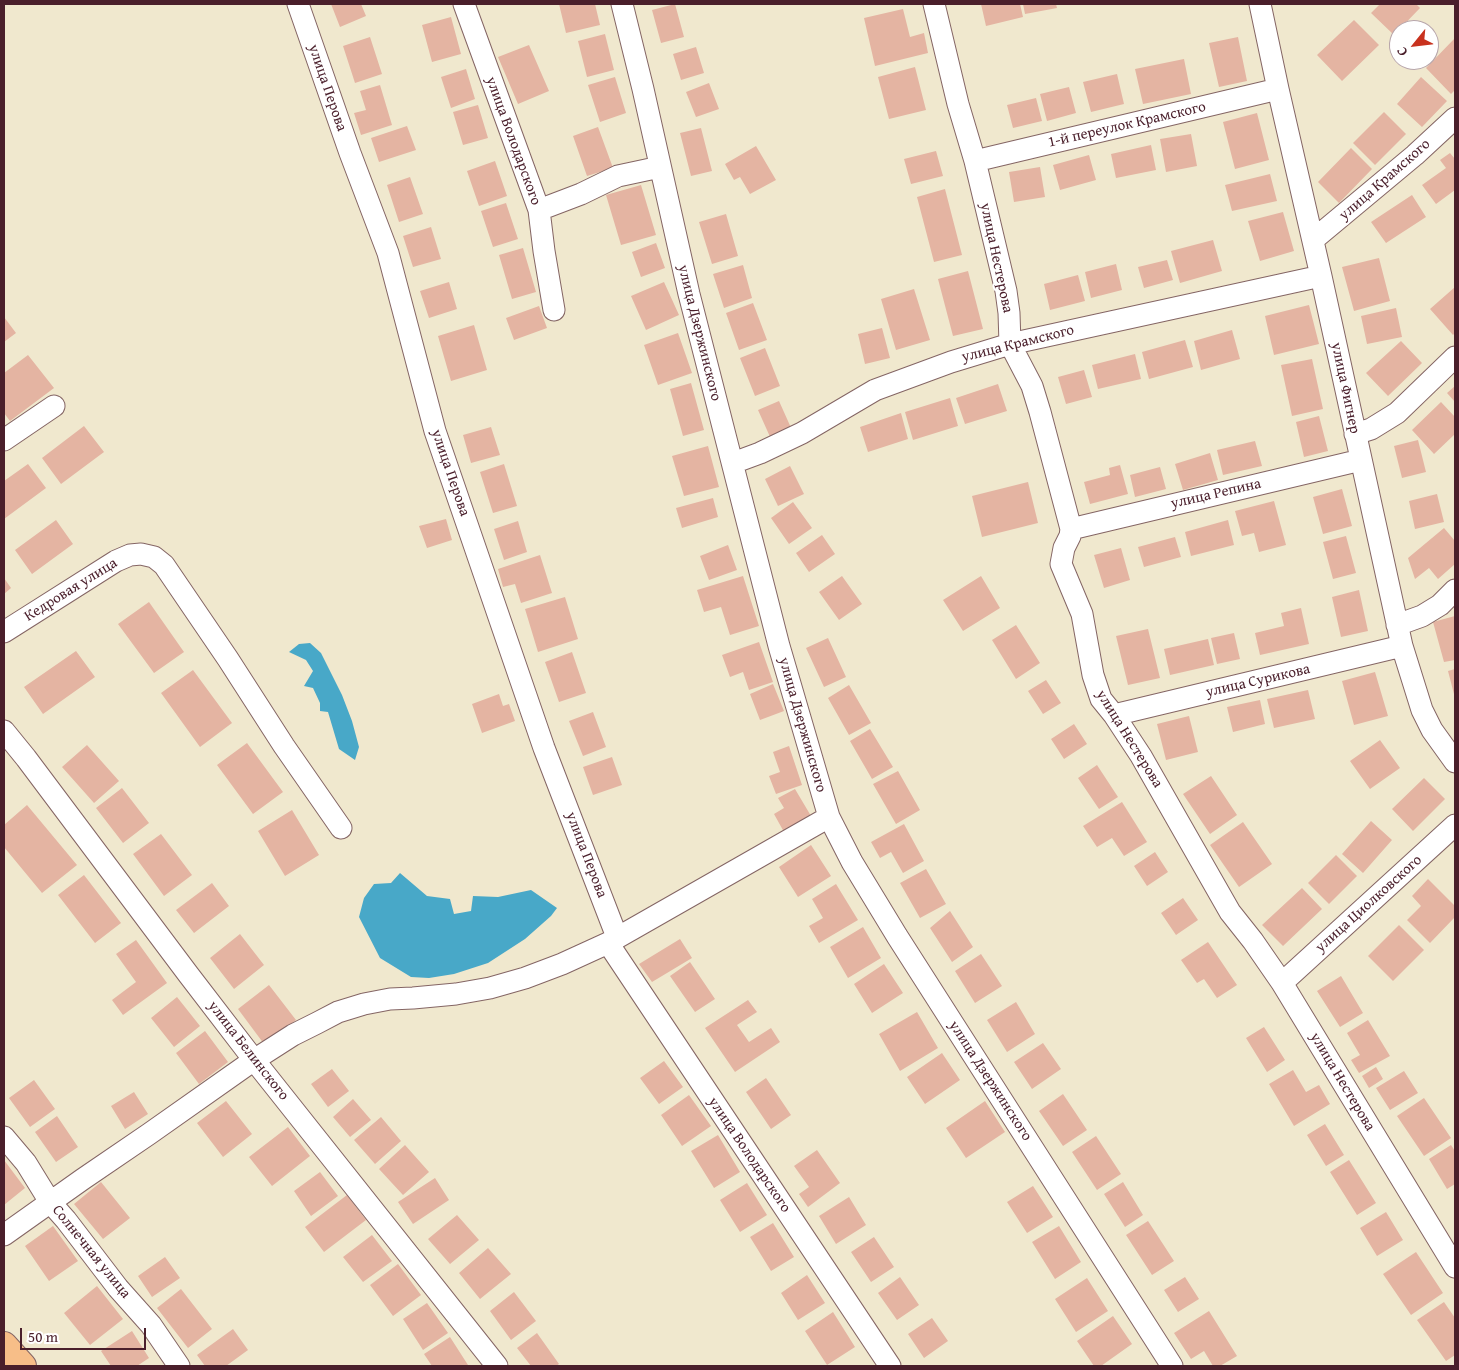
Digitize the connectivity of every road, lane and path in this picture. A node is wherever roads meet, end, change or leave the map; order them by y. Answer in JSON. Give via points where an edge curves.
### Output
{"nodes":[{"id":1,"x":298,"y":4,"type":"edge"},
{"id":2,"x":464,"y":4,"type":"edge"},
{"id":3,"x":622,"y":4,"type":"edge"},
{"id":4,"x":934,"y":4,"type":"edge"},
{"id":5,"x":1260,"y":4,"type":"edge"},
{"id":6,"x":1278,"y":89,"type":"junction"},
{"id":7,"x":1455,"y":118,"type":"edge"},
{"id":8,"x":975,"y":161,"type":"junction"},
{"id":9,"x":660,"y":167,"type":"junction"},
{"id":10,"x":539,"y":210,"type":"junction"},
{"id":11,"x":1313,"y":240,"type":"junction"},
{"id":12,"x":1321,"y":276,"type":"junction"},
{"id":13,"x":554,"y":310,"type":"dead end"},
{"id":14,"x":1010,"y":344,"type":"junction"},
{"id":15,"x":1455,"y":357,"type":"edge"},
{"id":16,"x":54,"y":406,"type":"dead end"},
{"id":17,"x":1355,"y":434,"type":"junction"},
{"id":18,"x":4,"y":440,"type":"edge"},
{"id":19,"x":1360,"y":460,"type":"junction"},
{"id":20,"x":733,"y":463,"type":"junction"},
{"id":21,"x":1071,"y":529,"type":"junction"},
{"id":22,"x":1455,"y":590,"type":"edge"},
{"id":23,"x":1397,"y":625,"type":"junction"},
{"id":24,"x":4,"y":632,"type":"edge"},
{"id":25,"x":1402,"y":646,"type":"junction"},
{"id":26,"x":1114,"y":715,"type":"junction"},
{"id":27,"x":4,"y":731,"type":"edge"},
{"id":28,"x":1455,"y":762,"type":"edge"},
{"id":29,"x":829,"y":817,"type":"junction"},
{"id":30,"x":1455,"y":825,"type":"edge"},
{"id":31,"x":341,"y":828,"type":"dead end"},
{"id":32,"x":613,"y":940,"type":"junction"},
{"id":33,"x":1282,"y":983,"type":"junction"},
{"id":34,"x":254,"y":1060,"type":"junction"},
{"id":35,"x":4,"y":1137,"type":"edge"},
{"id":36,"x":50,"y":1202,"type":"junction"},
{"id":37,"x":4,"y":1235,"type":"edge"},
{"id":38,"x":1455,"y":1267,"type":"edge"},
{"id":39,"x":4,"y":1345,"type":"edge"},
{"id":40,"x":22,"y":1366,"type":"edge"},
{"id":41,"x":179,"y":1366,"type":"edge"},
{"id":42,"x":497,"y":1366,"type":"edge"},
{"id":43,"x":890,"y":1366,"type":"edge"},
{"id":44,"x":1172,"y":1366,"type":"edge"}],
"edges":[{"from":1,"to":32,"type":"street","name":"улица Перова","via":[[388,254],[435,431]]},
{"from":2,"to":10,"type":"street","name":"улица Володарского"},
{"from":3,"to":9,"type":"street","name":"улица Дзержинского"},
{"from":4,"to":8,"type":"street","name":"улица Нестерова"},
{"from":5,"to":6,"type":"street","name":"улица Фигнер"},
{"from":6,"to":8,"type":"street","name":"1-й переулок Крамского"},
{"from":6,"to":11,"type":"street","name":"улица Фигнер"},
{"from":7,"to":11,"type":"street","name":"улица Крамского"},
{"from":8,"to":14,"type":"street","name":"улица Нестерова","via":[[1006,291]]},
{"from":9,"to":10,"type":"street","via":[[618,176]]},
{"from":9,"to":20,"type":"street","name":"улица Дзержинского"},
{"from":10,"to":13,"type":"street","name":"улица Володарского"},
{"from":11,"to":12,"type":"street","name":"улица Фигнер"},
{"from":12,"to":14,"type":"street","name":"улица Крамского"},
{"from":12,"to":17,"type":"street","name":"улица Фигнер"},
{"from":14,"to":20,"type":"street","name":"улица Крамского","via":[[875,390],[802,433]]},
{"from":14,"to":21,"type":"street","name":"улица Нестерова","via":[[1032,386]]},
{"from":15,"to":17,"type":"street","via":[[1397,413],[1371,429]]},
{"from":16,"to":18,"type":"street"},
{"from":17,"to":19,"type":"street","name":"улица Фигнер"},
{"from":19,"to":21,"type":"street","name":"улица Репина"},
{"from":19,"to":23,"type":"street","name":"улица Фигнер"},
{"from":20,"to":29,"type":"street","name":"улица Дзержинского","via":[[779,646]]},
{"from":21,"to":26,"type":"street","name":"улица Нестерова","via":[[1061,564],[1082,614],[1097,689]]},
{"from":22,"to":23,"type":"street","via":[[1422,616]]},
{"from":23,"to":25,"type":"street","name":"улица Фигнер"},
{"from":24,"to":31,"type":"street","name":"Кедровая улица","via":[[116,561],[130,555],[154,557],[164,565]]},
{"from":25,"to":26,"type":"street","name":"улица Сурикова"},
{"from":25,"to":28,"type":"street","name":"улица Фигнер","via":[[1422,710]]},
{"from":26,"to":33,"type":"street","name":"улица Нестерова","via":[[1230,912]]},
{"from":27,"to":34,"type":"street","name":"улица Белинского"},
{"from":29,"to":32,"type":"street"},
{"from":29,"to":44,"type":"street","name":"улица Дзержинского","via":[[897,936]]},
{"from":30,"to":33,"type":"street","name":"улица Циолковского"},
{"from":32,"to":34,"type":"street","via":[[562,964],[490,988],[456,994],[390,998],[338,1012]]},
{"from":32,"to":43,"type":"street","name":"улица Володарского"},
{"from":33,"to":38,"type":"street","name":"улица Нестерова"},
{"from":34,"to":36,"type":"street"},
{"from":34,"to":42,"type":"street","name":"улица Белинского"},
{"from":35,"to":36,"type":"street","name":"Солнечная улица","via":[[26,1163]]},
{"from":36,"to":37,"type":"street"},
{"from":36,"to":41,"type":"street","name":"Солнечная улица","via":[[150,1325]]},
{"from":39,"to":40,"type":"main road"}]}
